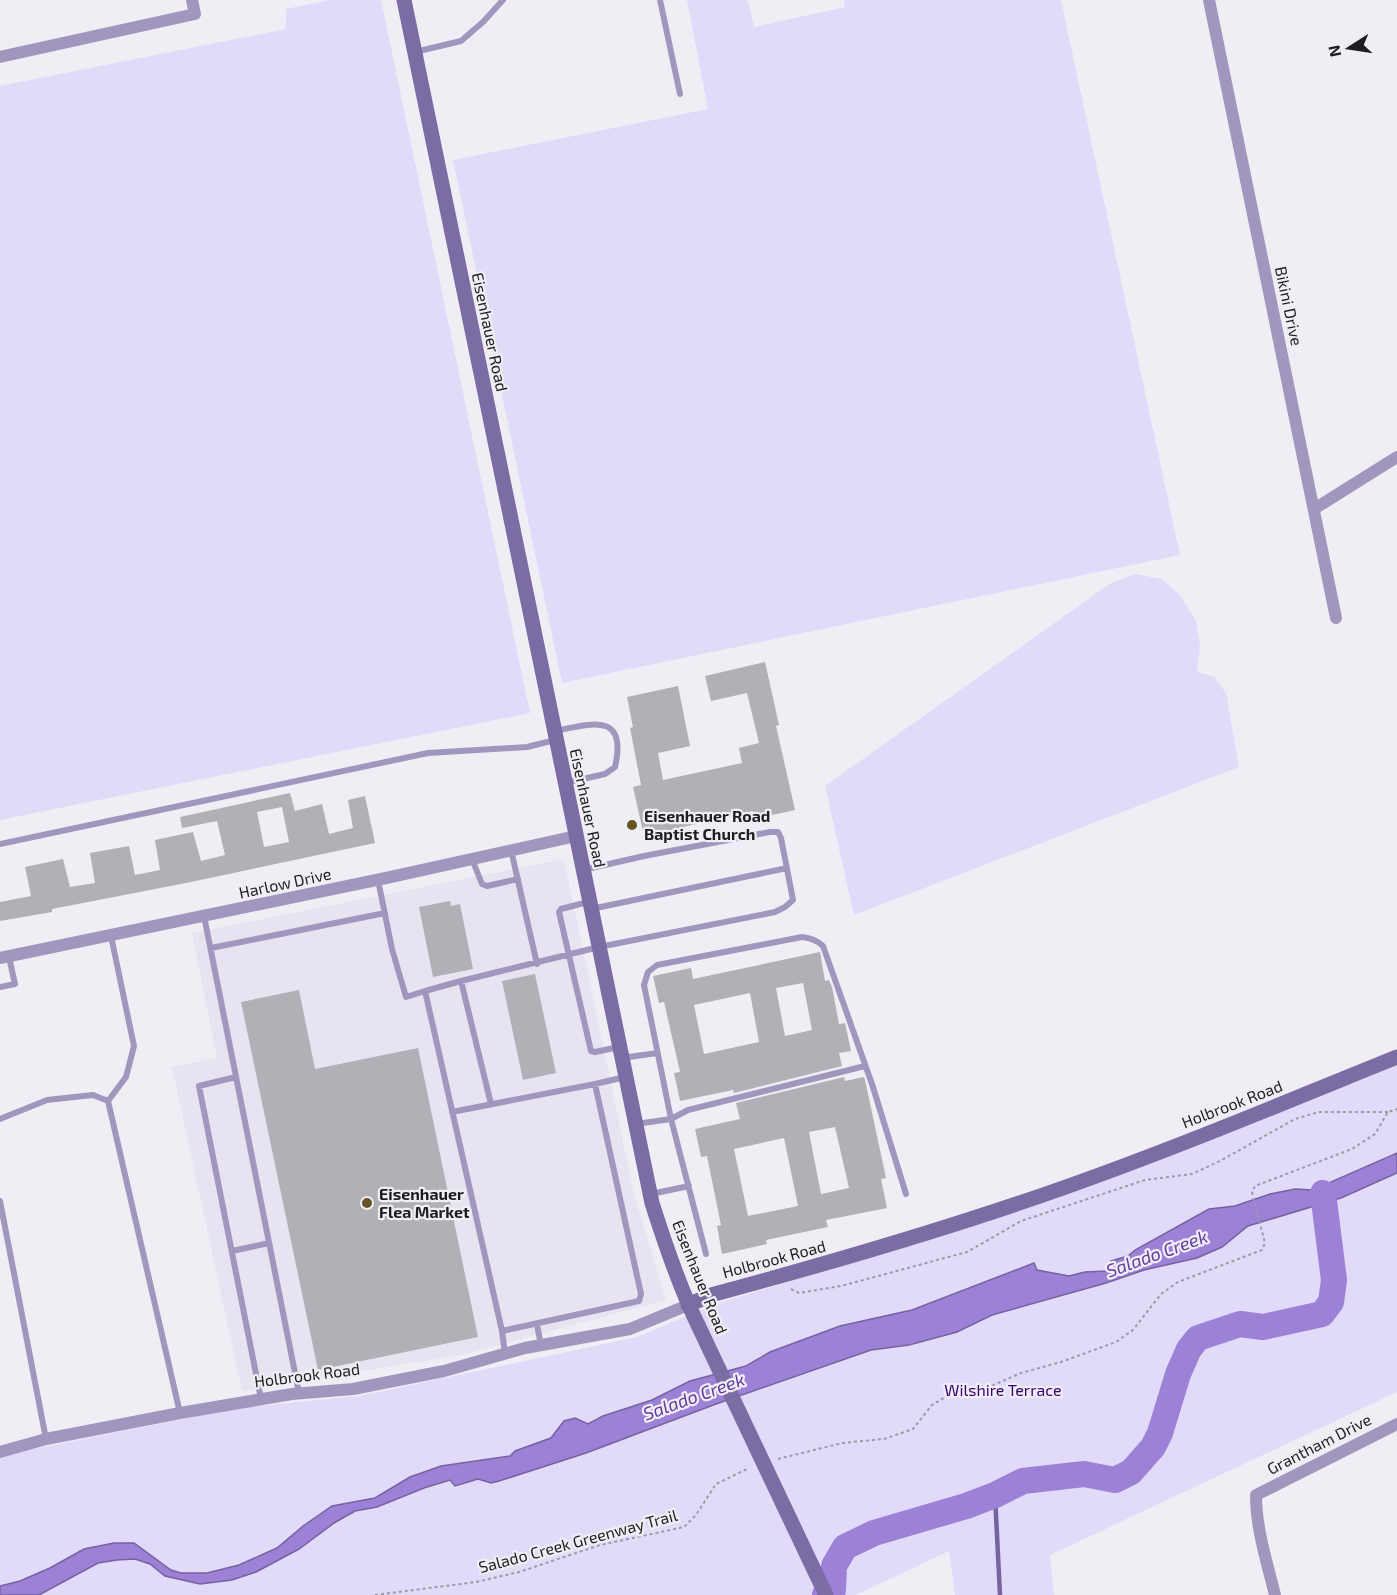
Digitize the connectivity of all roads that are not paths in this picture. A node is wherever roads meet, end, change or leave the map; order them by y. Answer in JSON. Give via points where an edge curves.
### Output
{"nodes":[{"id":1,"x":192,"y":0,"type":"edge"},
{"id":2,"x":404,"y":0,"type":"edge"},
{"id":3,"x":503,"y":0,"type":"edge"},
{"id":4,"x":660,"y":0,"type":"edge"},
{"id":5,"x":1209,"y":0,"type":"edge"},
{"id":6,"x":414,"y":52,"type":"junction"},
{"id":7,"x":0,"y":57,"type":"edge"},
{"id":8,"x":680,"y":94,"type":"dead end"},
{"id":9,"x":1397,"y":457,"type":"edge"},
{"id":10,"x":1314,"y":509,"type":"junction"},
{"id":11,"x":1336,"y":618,"type":"dead end"},
{"id":12,"x":555,"y":736,"type":"junction"},
{"id":13,"x":565,"y":783,"type":"junction"},
{"id":14,"x":576,"y":836,"type":"junction"},
{"id":15,"x":0,"y":844,"type":"edge"},
{"id":16,"x":511,"y":850,"type":"junction"},
{"id":17,"x":472,"y":859,"type":"junction"},
{"id":18,"x":787,"y":868,"type":"junction"},
{"id":19,"x":583,"y":870,"type":"junction"},
{"id":20,"x":518,"y":879,"type":"junction"},
{"id":21,"x":378,"y":880,"type":"junction"},
{"id":22,"x":590,"y":905,"type":"junction"},
{"id":23,"x":385,"y":913,"type":"junction"},
{"id":24,"x":204,"y":916,"type":"junction"},
{"id":25,"x":111,"y":936,"type":"junction"},
{"id":26,"x":599,"y":947,"type":"junction"},
{"id":27,"x":211,"y":948,"type":"junction"},
{"id":28,"x":568,"y":956,"type":"junction"},
{"id":29,"x":5,"y":957,"type":"edge"},
{"id":30,"x":537,"y":963,"type":"junction"},
{"id":31,"x":461,"y":981,"type":"junction"},
{"id":32,"x":0,"y":987,"type":"edge"},
{"id":33,"x":425,"y":992,"type":"junction"},
{"id":34,"x":620,"y":1053,"type":"junction"},
{"id":35,"x":657,"y":1053,"type":"junction"},
{"id":36,"x":1397,"y":1057,"type":"edge"},
{"id":37,"x":865,"y":1066,"type":"junction"},
{"id":38,"x":236,"y":1077,"type":"junction"},
{"id":39,"x":625,"y":1077,"type":"junction"},
{"id":40,"x":595,"y":1084,"type":"junction"},
{"id":41,"x":108,"y":1101,"type":"junction"},
{"id":42,"x":491,"y":1104,"type":"junction"},
{"id":43,"x":452,"y":1112,"type":"junction"},
{"id":44,"x":0,"y":1119,"type":"edge"},
{"id":45,"x":671,"y":1119,"type":"junction"},
{"id":46,"x":635,"y":1124,"type":"junction"},
{"id":47,"x":689,"y":1186,"type":"junction"},
{"id":48,"x":906,"y":1194,"type":"dead end"},
{"id":49,"x":650,"y":1195,"type":"junction"},
{"id":50,"x":0,"y":1201,"type":"edge"},
{"id":51,"x":269,"y":1243,"type":"junction"},
{"id":52,"x":232,"y":1251,"type":"junction"},
{"id":53,"x":706,"y":1254,"type":"dead end"},
{"id":54,"x":688,"y":1305,"type":"junction"},
{"id":55,"x":537,"y":1324,"type":"junction"},
{"id":56,"x":502,"y":1331,"type":"junction"},
{"id":57,"x":541,"y":1345,"type":"junction"},
{"id":58,"x":506,"y":1354,"type":"junction"},
{"id":59,"x":299,"y":1393,"type":"junction"},
{"id":60,"x":261,"y":1399,"type":"junction"},
{"id":61,"x":180,"y":1413,"type":"junction"},
{"id":62,"x":1397,"y":1424,"type":"edge"},
{"id":63,"x":46,"y":1439,"type":"junction"},
{"id":64,"x":0,"y":1452,"type":"edge"},
{"id":65,"x":826,"y":1595,"type":"edge"},
{"id":66,"x":1275,"y":1595,"type":"edge"}],
"edges":[{"from":1,"to":7,"type":"street","via":[[195,14]]},
{"from":2,"to":6,"type":"main road","name":"Eisenhauer Road"},
{"from":3,"to":6,"type":"lane","via":[[461,41]]},
{"from":4,"to":8,"type":"lane"},
{"from":5,"to":10,"type":"street","name":"Bikini Drive"},
{"from":6,"to":12,"type":"main road","name":"Eisenhauer Road"},
{"from":9,"to":10,"type":"street"},
{"from":10,"to":11,"type":"street","name":"Bikini Drive"},
{"from":12,"to":13,"type":"main road","name":"Eisenhauer Road"},
{"from":12,"to":13,"type":"lane","via":[[596,723],[612,729],[615,736],[615,767],[605,774]]},
{"from":12,"to":15,"type":"lane","via":[[527,747],[428,753]]},
{"from":13,"to":14,"type":"main road","name":"Eisenhauer Road"},
{"from":14,"to":16,"type":"street","name":"Harlow Drive"},
{"from":14,"to":19,"type":"main road","name":"Eisenhauer Road"},
{"from":16,"to":17,"type":"street","name":"Harlow Drive"},
{"from":16,"to":20,"type":"lane"},
{"from":17,"to":20,"type":"lane","via":[[482,884]]},
{"from":17,"to":21,"type":"street","name":"Harlow Drive"},
{"from":18,"to":19,"type":"lane","via":[[781,838],[778,832],[770,832]]},
{"from":18,"to":22,"type":"lane"},
{"from":18,"to":26,"type":"lane","via":[[793,900],[775,912]]},
{"from":19,"to":22,"type":"main road","name":"Eisenhauer Road"},
{"from":20,"to":30,"type":"lane"},
{"from":21,"to":23,"type":"lane"},
{"from":21,"to":24,"type":"street","name":"Harlow Drive"},
{"from":22,"to":26,"type":"main road","name":"Eisenhauer Road"},
{"from":22,"to":28,"type":"lane","via":[[559,912]]},
{"from":23,"to":27,"type":"lane"},
{"from":23,"to":33,"type":"lane","via":[[406,997]]},
{"from":24,"to":25,"type":"street","name":"Harlow Drive"},
{"from":24,"to":27,"type":"lane"},
{"from":25,"to":29,"type":"street","name":"Harlow Drive"},
{"from":25,"to":41,"type":"lane","via":[[134,1046],[126,1077]]},
{"from":26,"to":28,"type":"lane"},
{"from":26,"to":34,"type":"main road","name":"Eisenhauer Road"},
{"from":27,"to":38,"type":"lane"},
{"from":28,"to":30,"type":"lane"},
{"from":28,"to":34,"type":"lane","via":[[591,1051]]},
{"from":29,"to":32,"type":"lane","via":[[15,984]]},
{"from":30,"to":31,"type":"lane"},
{"from":31,"to":33,"type":"lane"},
{"from":31,"to":42,"type":"lane"},
{"from":33,"to":43,"type":"lane"},
{"from":34,"to":35,"type":"lane"},
{"from":34,"to":39,"type":"main road","name":"Eisenhauer Road"},
{"from":35,"to":37,"type":"lane","via":[[644,985],[648,972],[657,965],[802,937],[812,938],[823,946]]},
{"from":35,"to":45,"type":"lane"},
{"from":36,"to":54,"type":"main road","name":"Holbrook Road","via":[[1064,1187],[900,1242],[711,1295]]},
{"from":37,"to":45,"type":"lane","via":[[688,1110]]},
{"from":37,"to":48,"type":"lane"},
{"from":38,"to":51,"type":"lane"},
{"from":38,"to":52,"type":"lane","via":[[200,1086]]},
{"from":39,"to":40,"type":"lane"},
{"from":39,"to":46,"type":"main road","name":"Eisenhauer Road"},
{"from":40,"to":42,"type":"lane"},
{"from":40,"to":55,"type":"lane","via":[[641,1294],[639,1301]]},
{"from":41,"to":44,"type":"lane","via":[[93,1095],[47,1100]]},
{"from":41,"to":61,"type":"lane"},
{"from":42,"to":43,"type":"lane"},
{"from":43,"to":56,"type":"lane"},
{"from":45,"to":46,"type":"lane"},
{"from":45,"to":47,"type":"lane"},
{"from":46,"to":49,"type":"main road","name":"Eisenhauer Road"},
{"from":47,"to":49,"type":"lane"},
{"from":47,"to":53,"type":"lane"},
{"from":49,"to":54,"type":"main road","name":"Eisenhauer Road"},
{"from":50,"to":63,"type":"lane"},
{"from":51,"to":52,"type":"lane"},
{"from":51,"to":59,"type":"lane"},
{"from":52,"to":60,"type":"lane"},
{"from":54,"to":57,"type":"street","name":"Holbrook Road","via":[[630,1329]]},
{"from":54,"to":65,"type":"main road","name":"Eisenhauer Road","bridge":true},
{"from":55,"to":56,"type":"lane"},
{"from":55,"to":57,"type":"lane"},
{"from":56,"to":58,"type":"lane"},
{"from":57,"to":58,"type":"street","name":"Holbrook Road"},
{"from":58,"to":59,"type":"street","name":"Holbrook Road","via":[[364,1387]]},
{"from":59,"to":60,"type":"street","name":"Holbrook Road"},
{"from":60,"to":61,"type":"street","name":"Holbrook Road"},
{"from":61,"to":63,"type":"street","name":"Holbrook Road"},
{"from":62,"to":66,"type":"street","name":"Grantham Drive","via":[[1256,1495],[1261,1539]]},
{"from":63,"to":64,"type":"street","name":"Holbrook Road"}]}
